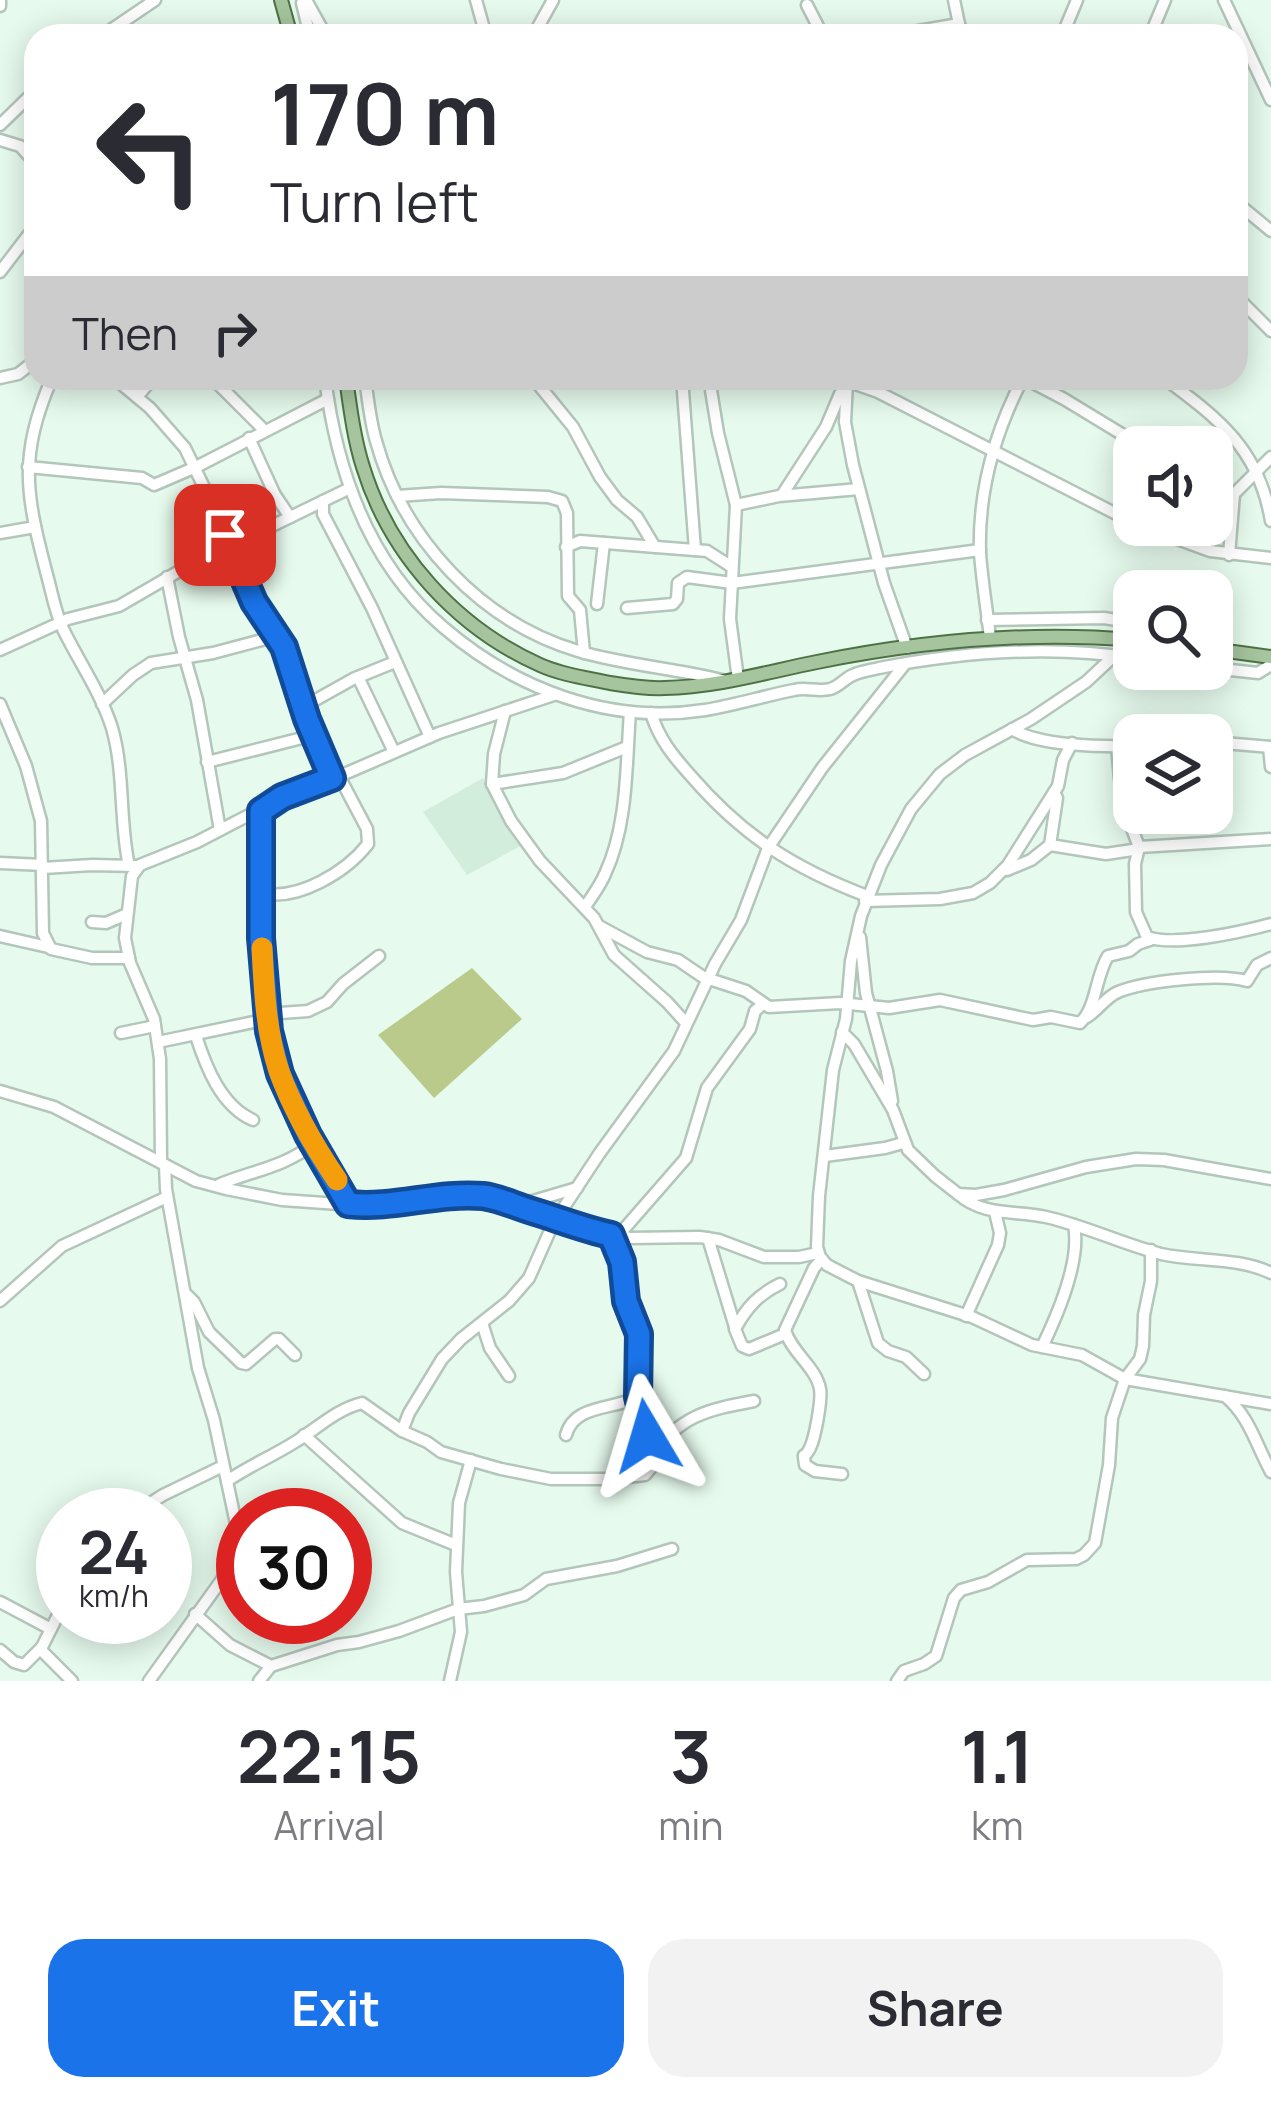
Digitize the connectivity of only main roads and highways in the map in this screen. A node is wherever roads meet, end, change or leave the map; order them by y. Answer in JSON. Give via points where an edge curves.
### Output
{"nodes":[{"id":1,"x":348,"y":390,"type":"edge"},
{"id":2,"x":1113,"y":638,"type":"edge"},
{"id":3,"x":1233,"y":653,"type":"edge"},
{"id":4,"x":1271,"y":661,"type":"edge"}],
"edges":[{"from":1,"to":2,"type":"main road","via":[[378,506],[420,575],[489,636],[572,676],[661,689],[990,638]]},
{"from":3,"to":4,"type":"main road"}]}
